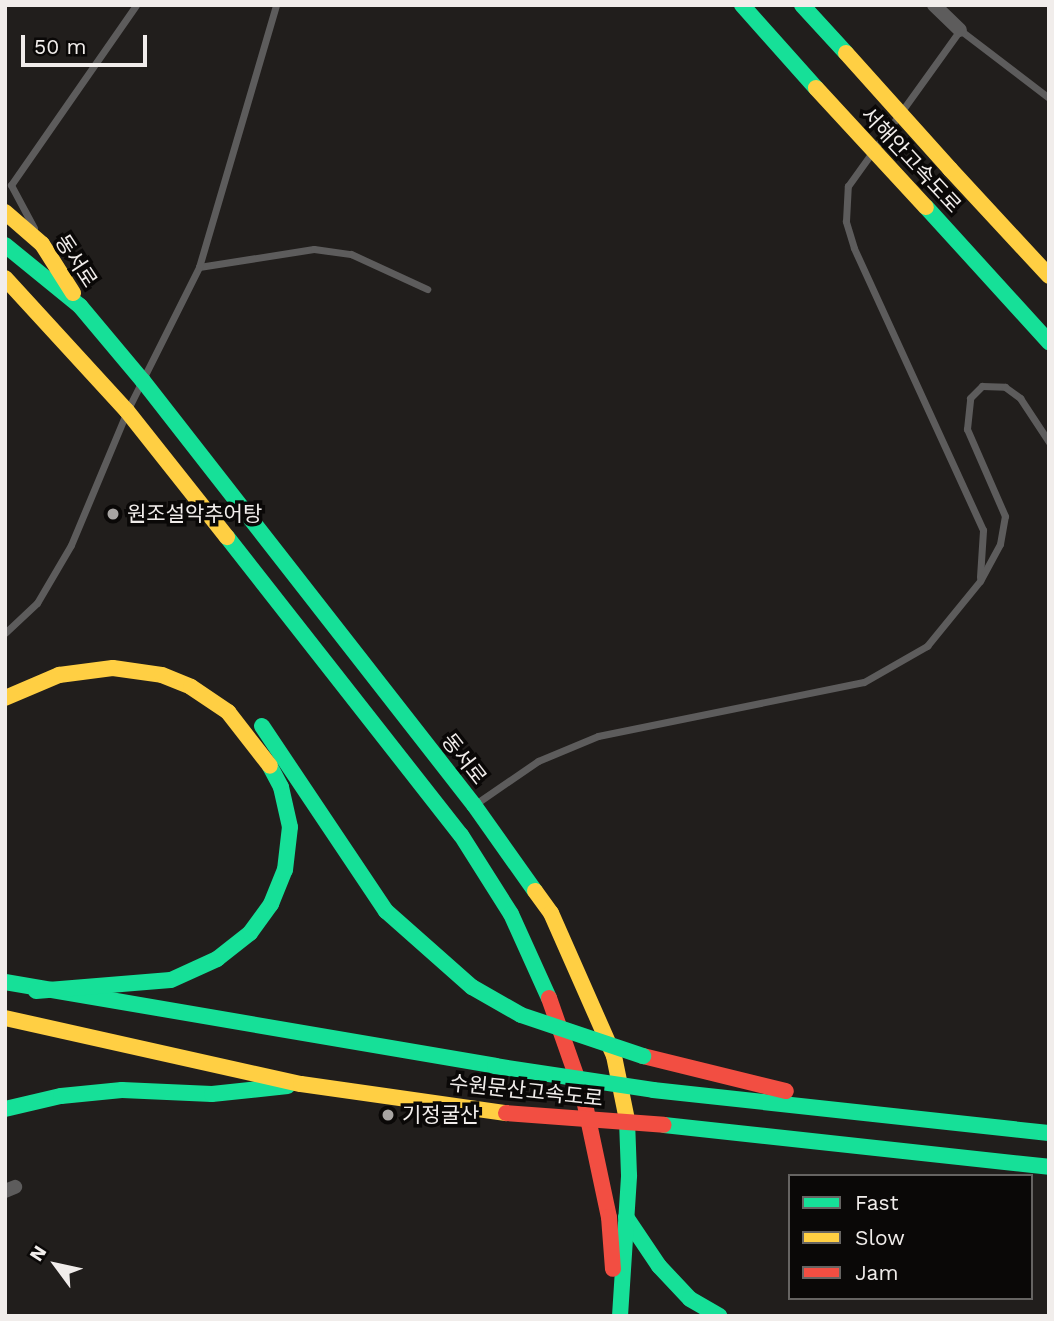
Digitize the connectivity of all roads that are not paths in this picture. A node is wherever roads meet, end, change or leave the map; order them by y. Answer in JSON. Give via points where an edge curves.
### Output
{"nodes":[{"id":1,"x":136,"y":5,"type":"edge"},
{"id":2,"x":276,"y":5,"type":"edge"},
{"id":3,"x":742,"y":5,"type":"edge"},
{"id":4,"x":802,"y":5,"type":"edge"},
{"id":5,"x":934,"y":5,"type":"edge"},
{"id":6,"x":960,"y":30,"type":"junction"},
{"id":7,"x":1049,"y":99,"type":"edge"},
{"id":8,"x":5,"y":177,"type":"edge"},
{"id":9,"x":11,"y":185,"type":"junction"},
{"id":10,"x":5,"y":212,"type":"edge"},
{"id":11,"x":42,"y":244,"type":"junction"},
{"id":12,"x":5,"y":246,"type":"edge"},
{"id":13,"x":199,"y":267,"type":"junction"},
{"id":14,"x":1049,"y":276,"type":"edge"},
{"id":15,"x":5,"y":278,"type":"edge"},
{"id":16,"x":427,"y":289,"type":"dead end"},
{"id":17,"x":5,"y":297,"type":"edge"},
{"id":18,"x":80,"y":306,"type":"junction"},
{"id":19,"x":48,"y":324,"type":"junction"},
{"id":20,"x":1049,"y":342,"type":"edge"},
{"id":21,"x":143,"y":381,"type":"junction"},
{"id":22,"x":127,"y":411,"type":"junction"},
{"id":23,"x":1049,"y":442,"type":"edge"},
{"id":24,"x":980,"y":581,"type":"junction"},
{"id":25,"x":5,"y":633,"type":"edge"},
{"id":26,"x":82,"y":654,"type":"dead end"},
{"id":27,"x":63,"y":657,"type":"dead end"},
{"id":28,"x":45,"y":661,"type":"dead end"},
{"id":29,"x":5,"y":698,"type":"edge"},
{"id":30,"x":474,"y":805,"type":"junction"},
{"id":31,"x":5,"y":982,"type":"edge"},
{"id":32,"x":36,"y":991,"type":"junction"},
{"id":33,"x":5,"y":1018,"type":"edge"},
{"id":34,"x":301,"y":1084,"type":"junction"},
{"id":35,"x":5,"y":1109,"type":"edge"},
{"id":36,"x":893,"y":1118,"type":"junction"},
{"id":37,"x":1049,"y":1133,"type":"edge"},
{"id":38,"x":1049,"y":1167,"type":"edge"},
{"id":39,"x":626,"y":1217,"type":"junction"},
{"id":40,"x":618,"y":1316,"type":"edge"},
{"id":41,"x":720,"y":1316,"type":"edge"}],
"edges":[{"from":1,"to":9,"type":"lane"},
{"from":2,"to":13,"type":"lane"},
{"from":3,"to":20,"type":"main road","name":"서해안고속도로","bridge":true},
{"from":4,"to":14,"type":"main road","name":"서해안고속도로","bridge":true},
{"from":5,"to":6,"type":"street"},
{"from":6,"to":7,"type":"lane"},
{"from":6,"to":24,"type":"lane","via":[[848,186],[846,221],[854,248],[975,508],[983,530]]},
{"from":8,"to":9,"type":"lane"},
{"from":9,"to":11,"type":"lane"},
{"from":10,"to":11,"type":"main road","name":"동서로"},
{"from":11,"to":18,"type":"main road","name":"동서로"},
{"from":12,"to":18,"type":"main road","name":"동서로"},
{"from":13,"to":16,"type":"lane","via":[[314,249],[351,254]]},
{"from":13,"to":21,"type":"lane"},
{"from":15,"to":19,"type":"main road","name":"동서로"},
{"from":17,"to":19,"type":"main road","name":"동서로"},
{"from":18,"to":21,"type":"main road","name":"동서로"},
{"from":19,"to":22,"type":"main road","name":"동서로"},
{"from":21,"to":22,"type":"lane"},
{"from":21,"to":30,"type":"main road","name":"동서로"},
{"from":22,"to":25,"type":"lane","via":[[71,545],[37,603]]},
{"from":22,"to":40,"type":"main road","name":"동서로","via":[[461,835],[511,914],[544,984],[583,1095],[609,1217]]},
{"from":23,"to":24,"type":"lane","via":[[1020,398],[1005,387],[982,386],[970,398],[967,429],[1005,516],[1000,544]]},
{"from":24,"to":30,"type":"lane","via":[[927,646],[864,682],[598,736],[538,761]]},
{"from":26,"to":36,"type":"main road","bridge":true,"via":[[150,656],[192,670],[229,693],[285,755],[386,911],[472,987],[521,1015],[643,1056]]},
{"from":27,"to":28,"type":"main road"},
{"from":29,"to":32,"type":"main road","via":[[59,675],[113,668],[162,675],[191,687],[228,712],[260,748],[281,788],[290,827],[285,870],[271,904],[250,933],[217,959],[171,980]]},
{"from":30,"to":39,"type":"main road","name":"동서로","via":[[551,913],[614,1056],[627,1111]]},
{"from":31,"to":32,"type":"main road","name":"수원문산고속도로"},
{"from":32,"to":36,"type":"main road","name":"수원문산고속도로","bridge":true,"via":[[653,1090]]},
{"from":33,"to":34,"type":"main road","name":"수원문산고속도로"},
{"from":34,"to":35,"type":"main road","via":[[259,1092],[122,1090],[61,1096]]},
{"from":34,"to":38,"type":"main road","name":"수원문산고속도로","bridge":true,"via":[[506,1113],[664,1125]]},
{"from":36,"to":37,"type":"main road","name":"수원문산고속도로"},
{"from":39,"to":40,"type":"main road","name":"동서로"},
{"from":39,"to":41,"type":"main road","via":[[659,1266],[690,1299]]}]}
